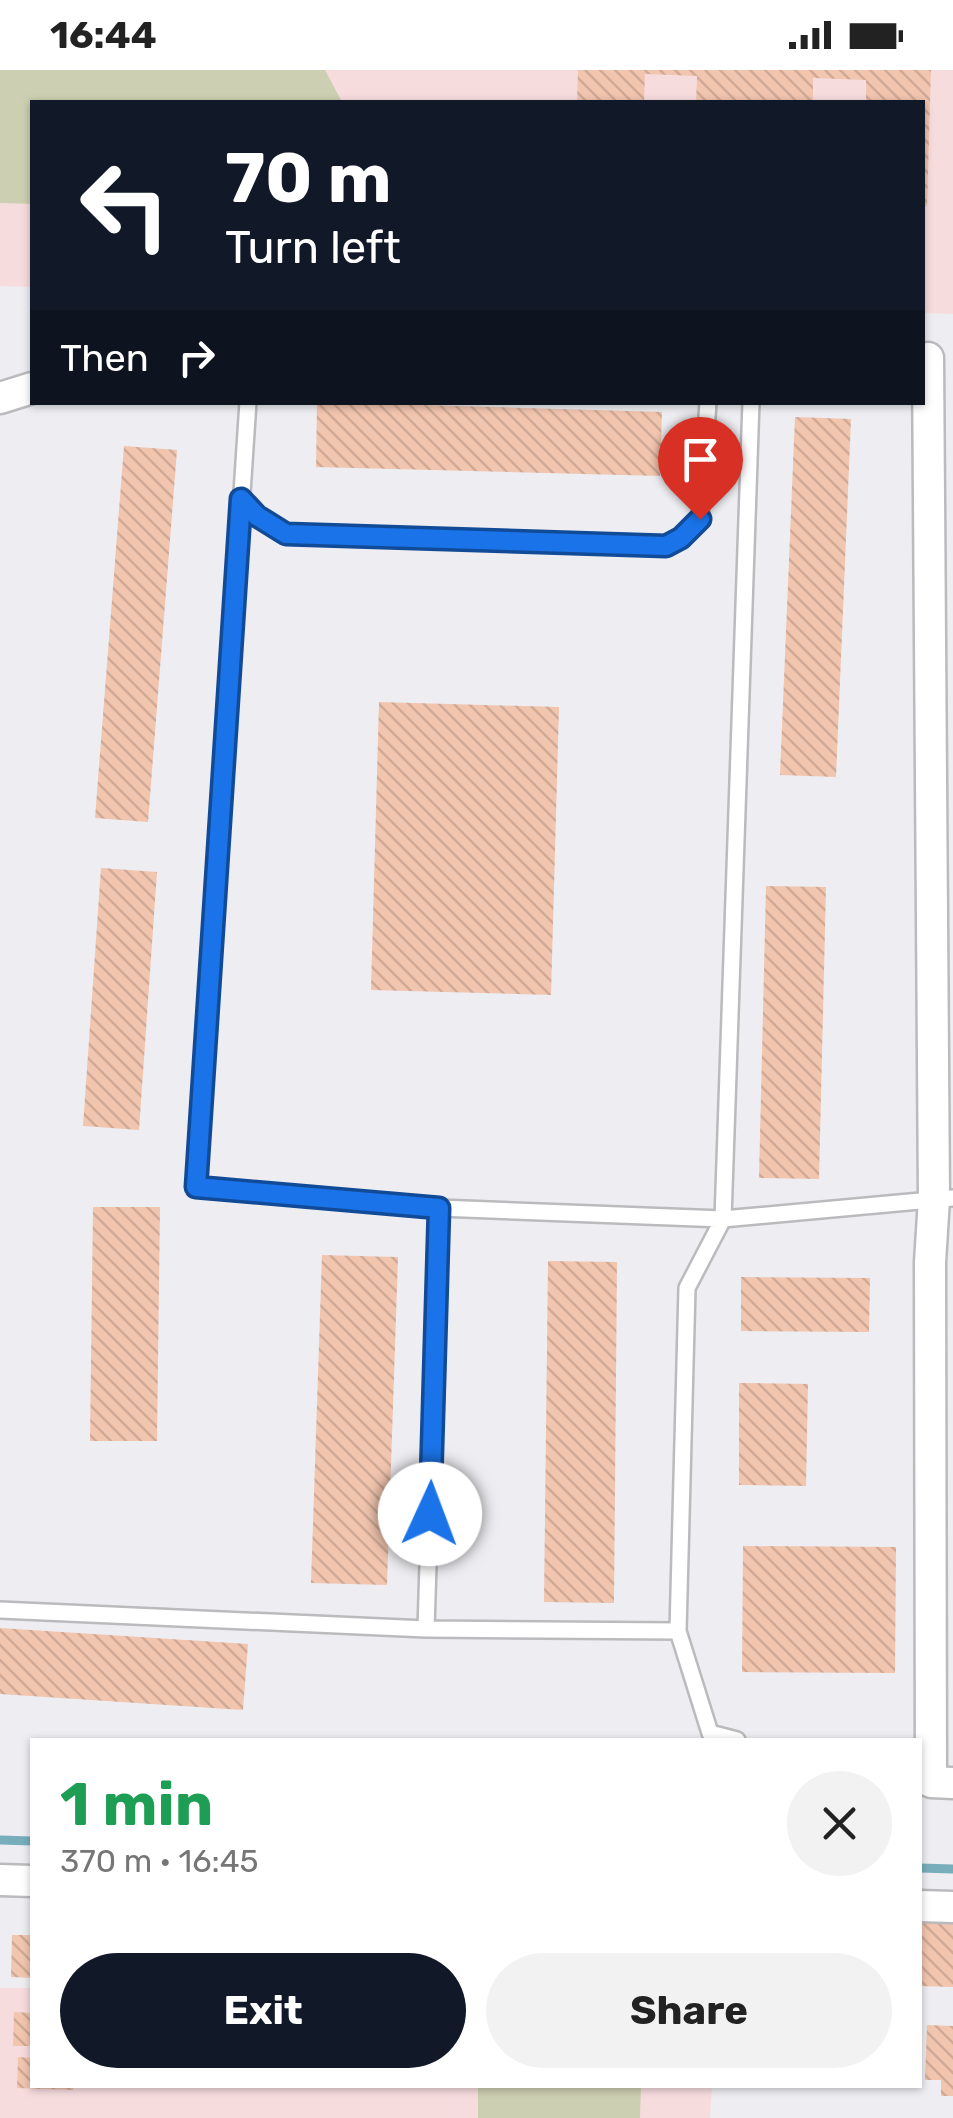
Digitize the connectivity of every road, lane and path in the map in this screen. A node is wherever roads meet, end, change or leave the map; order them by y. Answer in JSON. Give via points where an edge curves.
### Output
{"nodes":[{"id":1,"x":935,"y":358,"type":"edge"},
{"id":2,"x":30,"y":389,"type":"edge"},
{"id":3,"x":0,"y":398,"type":"edge"},
{"id":4,"x":248,"y":405,"type":"edge"},
{"id":5,"x":708,"y":405,"type":"edge"},
{"id":6,"x":751,"y":405,"type":"edge"},
{"id":7,"x":241,"y":499,"type":"junction"},
{"id":8,"x":943,"y":1199,"type":"edge"},
{"id":9,"x":439,"y":1208,"type":"junction"},
{"id":10,"x":724,"y":1219,"type":"junction"},
{"id":11,"x":0,"y":1610,"type":"edge"},
{"id":12,"x":426,"y":1628,"type":"junction"},
{"id":13,"x":678,"y":1631,"type":"junction"},
{"id":14,"x":730,"y":1738,"type":"edge"},
{"id":15,"x":935,"y":1782,"type":"edge"},
{"id":16,"x":0,"y":1880,"type":"edge"},
{"id":17,"x":30,"y":1881,"type":"edge"},
{"id":18,"x":922,"y":1906,"type":"edge"},
{"id":19,"x":953,"y":1907,"type":"edge"}],
"edges":[{"from":1,"to":8,"type":"street"},
{"from":2,"to":3,"type":"street"},
{"from":4,"to":7,"type":"lane"},
{"from":5,"to":7,"type":"lane","via":[[700,519],[666,546],[286,534]]},
{"from":6,"to":10,"type":"lane"},
{"from":7,"to":9,"type":"lane","via":[[196,1187]]},
{"from":8,"to":10,"type":"lane"},
{"from":8,"to":15,"type":"street","via":[[930,1262]]},
{"from":9,"to":10,"type":"lane"},
{"from":9,"to":12,"type":"lane"},
{"from":10,"to":13,"type":"lane","via":[[688,1288]]},
{"from":11,"to":12,"type":"lane"},
{"from":12,"to":13,"type":"lane"},
{"from":13,"to":14,"type":"lane","via":[[710,1732]]},
{"from":16,"to":17,"type":"street"},
{"from":18,"to":19,"type":"street"}]}
